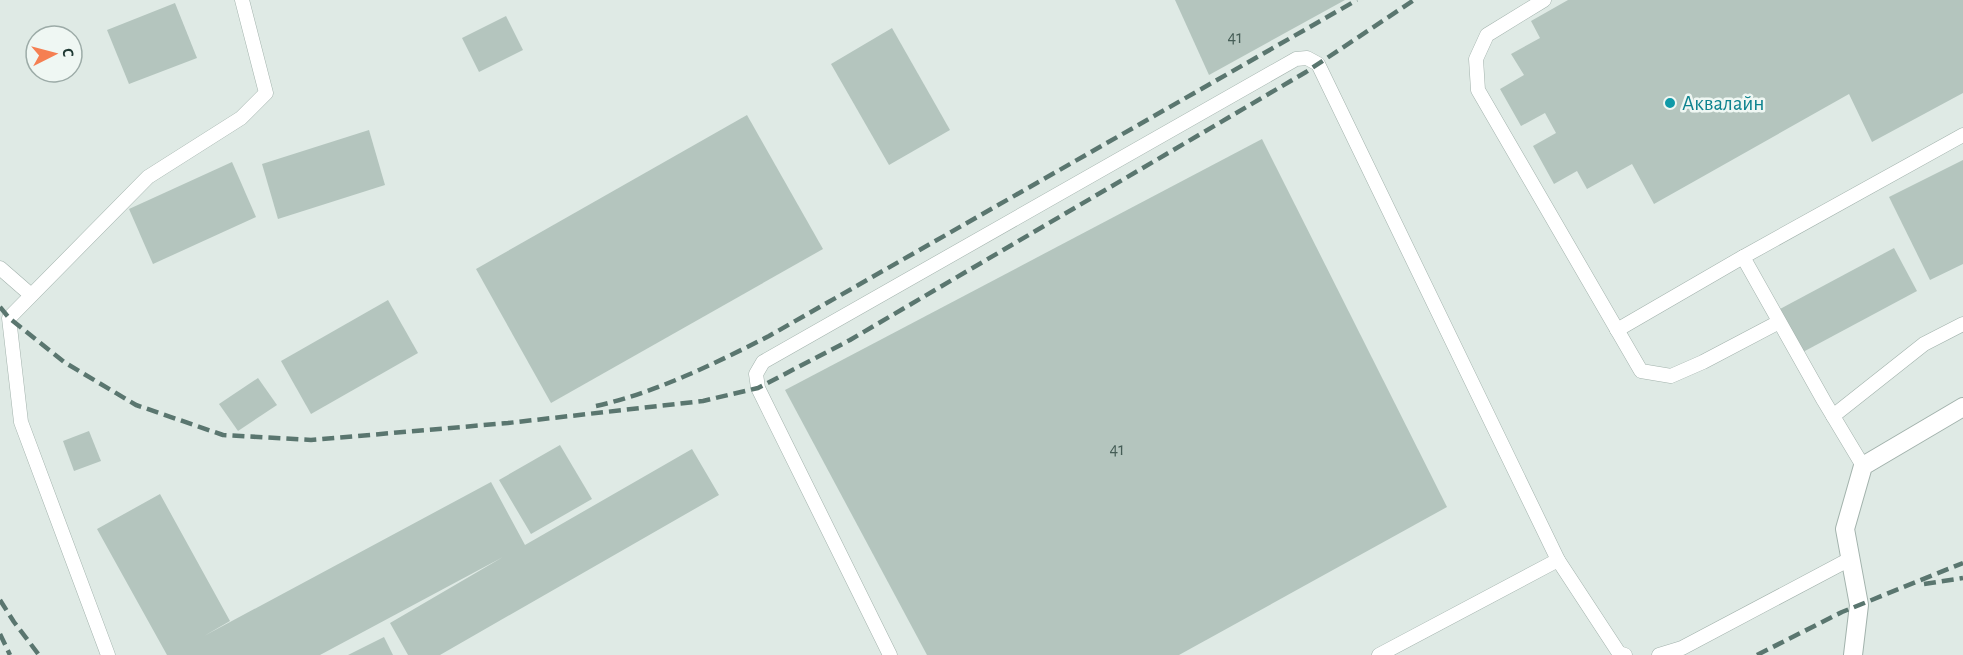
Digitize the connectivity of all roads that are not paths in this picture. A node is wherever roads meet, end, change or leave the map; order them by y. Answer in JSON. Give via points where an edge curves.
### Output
{"nodes":[{"id":1,"x":242,"y":0,"type":"edge"},
{"id":2,"x":1544,"y":0,"type":"edge"},
{"id":3,"x":1963,"y":135,"type":"edge"},
{"id":4,"x":1743,"y":257,"type":"junction"},
{"id":5,"x":0,"y":268,"type":"edge"},
{"id":6,"x":31,"y":294,"type":"junction"},
{"id":7,"x":1779,"y":322,"type":"junction"},
{"id":8,"x":1963,"y":324,"type":"edge"},
{"id":9,"x":1617,"y":330,"type":"junction"},
{"id":10,"x":1963,"y":407,"type":"edge"},
{"id":11,"x":1833,"y":416,"type":"junction"},
{"id":12,"x":1863,"y":466,"type":"junction"},
{"id":13,"x":1850,"y":559,"type":"junction"},
{"id":14,"x":1558,"y":560,"type":"junction"},
{"id":15,"x":108,"y":655,"type":"edge"},
{"id":16,"x":890,"y":655,"type":"edge"},
{"id":17,"x":1379,"y":655,"type":"edge"},
{"id":18,"x":1625,"y":655,"type":"edge"},
{"id":19,"x":1659,"y":655,"type":"edge"},
{"id":20,"x":1853,"y":655,"type":"edge"}],
"edges":[{"from":1,"to":6,"type":"lane","via":[[266,93],[241,118],[148,177]]},
{"from":2,"to":9,"type":"lane","via":[[1486,35],[1476,59],[1478,90]]},
{"from":3,"to":4,"type":"lane"},
{"from":4,"to":7,"type":"lane"},
{"from":4,"to":9,"type":"lane"},
{"from":5,"to":6,"type":"lane"},
{"from":6,"to":15,"type":"lane","via":[[9,318],[21,422]]},
{"from":7,"to":9,"type":"lane","via":[[1671,376],[1641,370]]},
{"from":7,"to":11,"type":"lane"},
{"from":8,"to":11,"type":"lane","via":[[1924,344]]},
{"from":10,"to":12,"type":"street"},
{"from":11,"to":12,"type":"lane"},
{"from":12,"to":13,"type":"street","via":[[1845,530]]},
{"from":13,"to":19,"type":"lane","via":[[1682,648]]},
{"from":13,"to":20,"type":"street","via":[[1859,605]]},
{"from":14,"to":16,"type":"lane","via":[[1318,64],[1307,58],[1296,59],[763,362],[756,374],[759,388]]},
{"from":14,"to":17,"type":"lane"},
{"from":14,"to":18,"type":"lane","via":[[1619,653]]}]}
